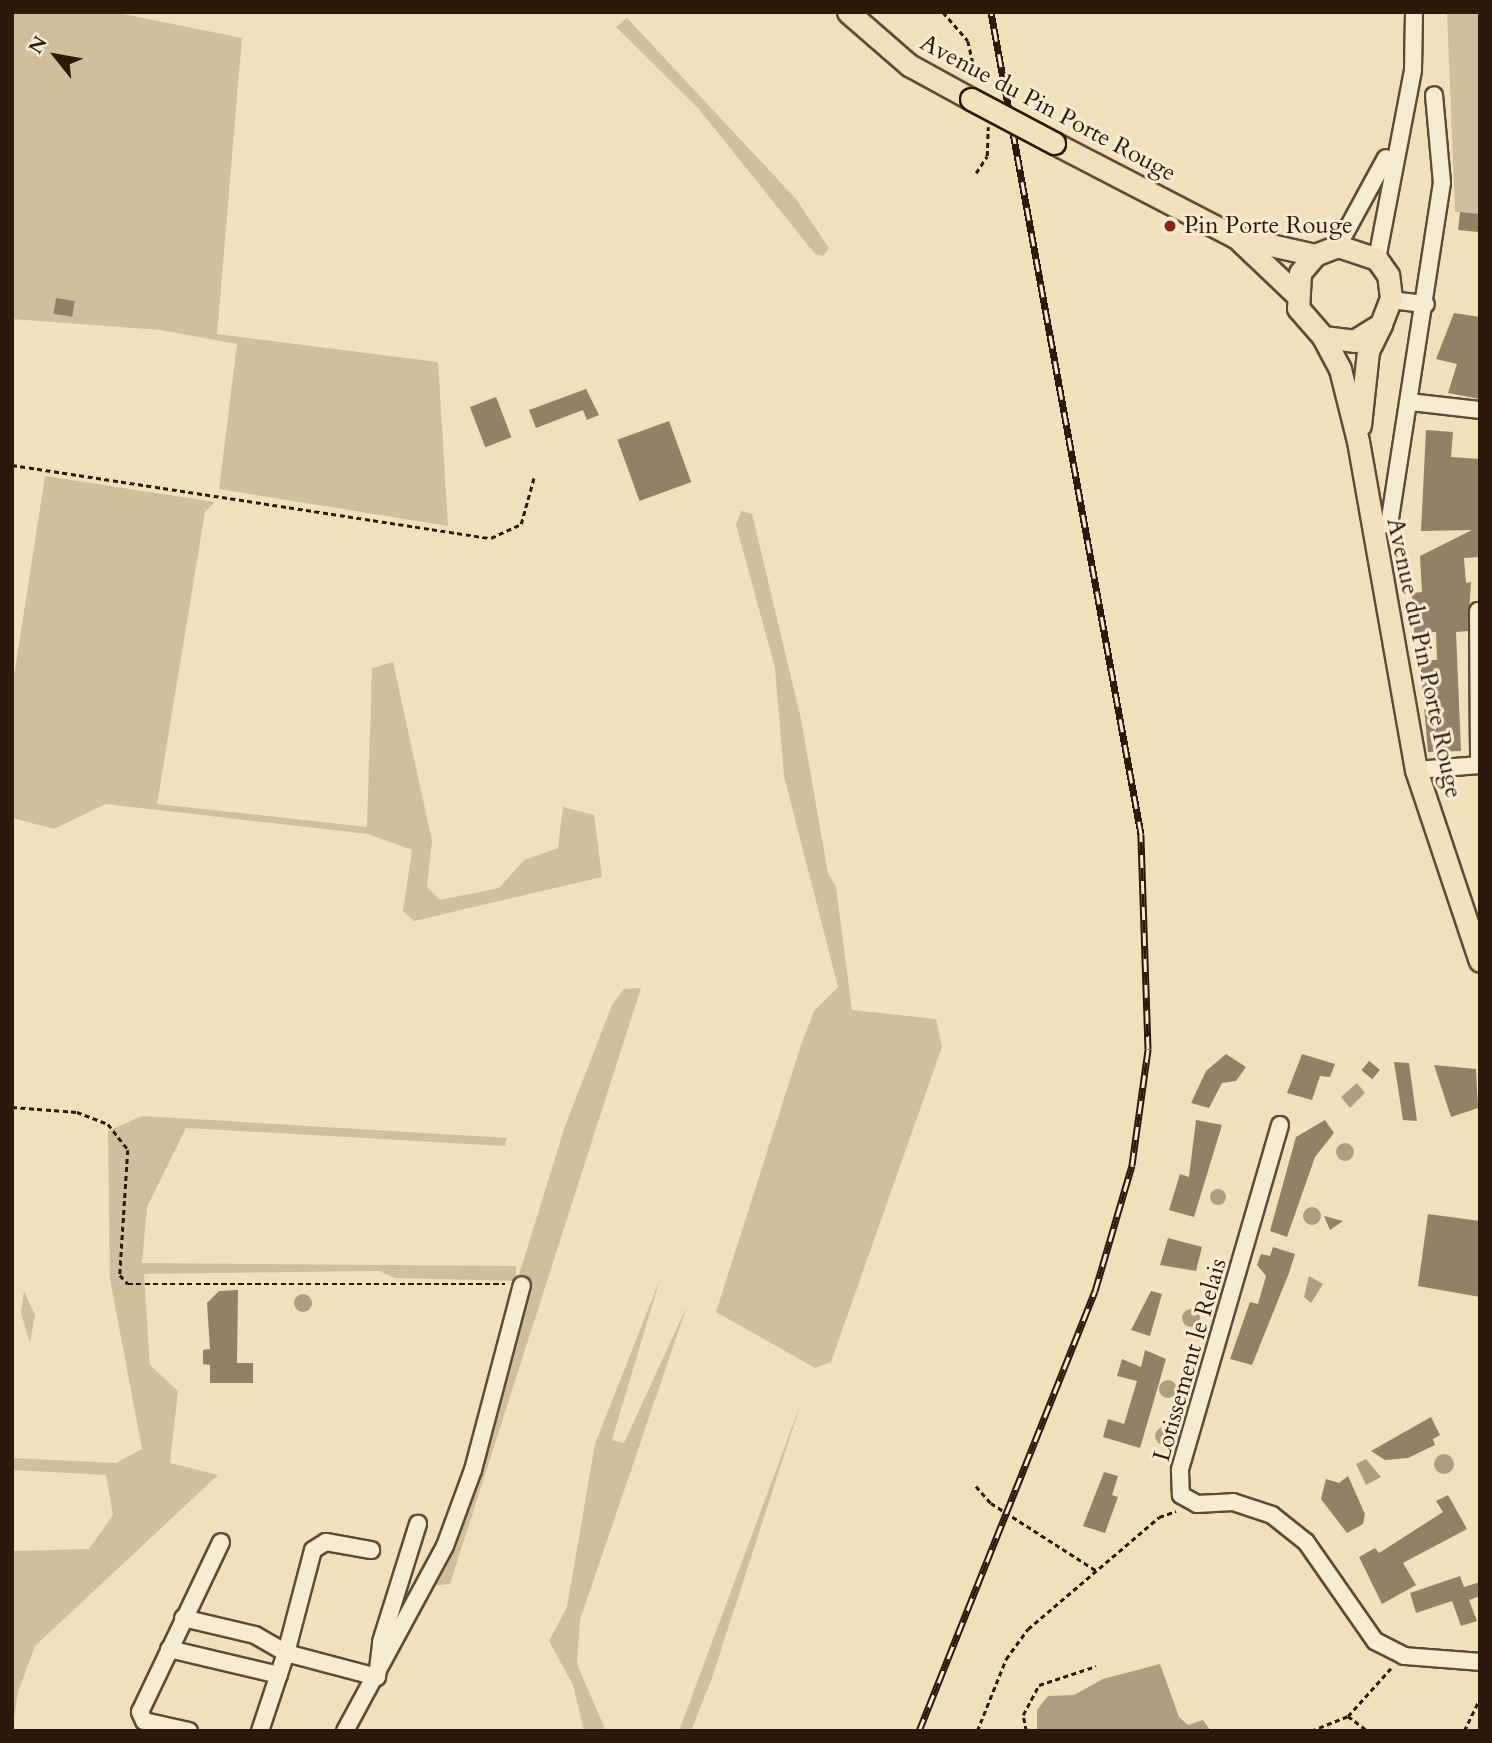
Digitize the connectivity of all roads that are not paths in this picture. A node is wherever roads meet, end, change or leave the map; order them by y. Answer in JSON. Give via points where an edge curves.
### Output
{"nodes":[{"id":1,"x":848,"y":12,"type":"edge"},
{"id":2,"x":1414,"y":12,"type":"edge"},
{"id":3,"x":1434,"y":95,"type":"dead end"},
{"id":4,"x":1401,"y":123,"type":"junction"},
{"id":5,"x":1235,"y":237,"type":"junction"},
{"id":6,"x":1338,"y":246,"type":"junction"},
{"id":7,"x":1315,"y":255,"type":"junction"},
{"id":8,"x":1377,"y":259,"type":"junction"},
{"id":9,"x":1296,"y":294,"type":"junction"},
{"id":10,"x":1391,"y":300,"type":"junction"},
{"id":11,"x":1426,"y":304,"type":"junction"},
{"id":12,"x":1381,"y":324,"type":"junction"},
{"id":13,"x":1323,"y":337,"type":"junction"},
{"id":14,"x":1410,"y":402,"type":"junction"},
{"id":15,"x":1480,"y":410,"type":"edge"},
{"id":16,"x":1358,"y":441,"type":"junction"},
{"id":17,"x":1389,"y":525,"type":"dead end"},
{"id":18,"x":1478,"y":611,"type":"dead end"},
{"id":19,"x":1479,"y":765,"type":"edge"},
{"id":20,"x":1416,"y":770,"type":"junction"},
{"id":21,"x":1480,"y":961,"type":"edge"},
{"id":22,"x":1280,"y":1125,"type":"dead end"},
{"id":23,"x":522,"y":1286,"type":"road end"},
{"id":24,"x":418,"y":1524,"type":"dead end"},
{"id":25,"x":221,"y":1542,"type":"dead end"},
{"id":26,"x":371,"y":1550,"type":"dead end"},
{"id":27,"x":183,"y":1618,"type":"junction"},
{"id":28,"x":169,"y":1649,"type":"junction"},
{"id":29,"x":286,"y":1653,"type":"junction"},
{"id":30,"x":1480,"y":1662,"type":"edge"},
{"id":31,"x":279,"y":1675,"type":"junction"},
{"id":32,"x":377,"y":1677,"type":"junction"},
{"id":33,"x":189,"y":1731,"type":"edge"},
{"id":34,"x":260,"y":1731,"type":"edge"},
{"id":35,"x":345,"y":1731,"type":"edge"}],
"edges":[{"from":1,"to":5,"type":"main road","name":"Avenue du Pin Porte Rouge","bridge":true,"via":[[909,65]]},
{"from":2,"to":4,"type":"street","via":[[1413,70]]},
{"from":3,"to":11,"type":"street","name":"Avenue du Pin Porte Rouge","via":[[1442,183]]},
{"from":4,"to":6,"type":"street","via":[[1367,204]]},
{"from":4,"to":8,"type":"street"},
{"from":5,"to":7,"type":"main road","name":"Avenue du Pin Porte Rouge"},
{"from":5,"to":9,"type":"main road","name":"Avenue du Pin Porte Rouge"},
{"from":6,"to":7,"type":"main road"},
{"from":6,"to":8,"type":"main road"},
{"from":7,"to":9,"type":"main road","via":[[1300,273]]},
{"from":8,"to":10,"type":"main road","via":[[1388,275]]},
{"from":9,"to":13,"type":"main road","via":[[1305,323]]},
{"from":10,"to":11,"type":"street"},
{"from":10,"to":12,"type":"main road"},
{"from":11,"to":14,"type":"street","name":"Avenue du Pin Porte Rouge"},
{"from":12,"to":13,"type":"main road","via":[[1354,341]]},
{"from":12,"to":16,"type":"main road","name":"Avenue du Pin Porte Rouge","via":[[1368,351]]},
{"from":13,"to":16,"type":"main road","name":"Avenue du Pin Porte Rouge","via":[[1340,369]]},
{"from":14,"to":15,"type":"street"},
{"from":14,"to":17,"type":"street","name":"Avenue du Pin Porte Rouge"},
{"from":16,"to":20,"type":"main road","name":"Avenue du Pin Porte Rouge"},
{"from":18,"to":19,"type":"street"},
{"from":19,"to":20,"type":"street"},
{"from":20,"to":21,"type":"main road","name":"Avenue du Pin Porte Rouge"},
{"from":22,"to":30,"type":"street","name":"Lotissement le Relais","via":[[1180,1470],[1181,1495],[1197,1504],[1233,1502],[1272,1515],[1306,1542],[1375,1641],[1404,1656]]},
{"from":23,"to":32,"type":"street","via":[[473,1470],[445,1546]]},
{"from":24,"to":32,"type":"street","via":[[381,1642]]},
{"from":25,"to":27,"type":"street"},
{"from":26,"to":29,"type":"street","via":[[326,1542],[313,1550]]},
{"from":27,"to":28,"type":"street"},
{"from":27,"to":29,"type":"street","via":[[255,1635]]},
{"from":28,"to":31,"type":"street"},
{"from":28,"to":33,"type":"street","via":[[141,1718]]},
{"from":29,"to":31,"type":"street"},
{"from":29,"to":32,"type":"street"},
{"from":31,"to":34,"type":"street"},
{"from":32,"to":35,"type":"street"}]}
